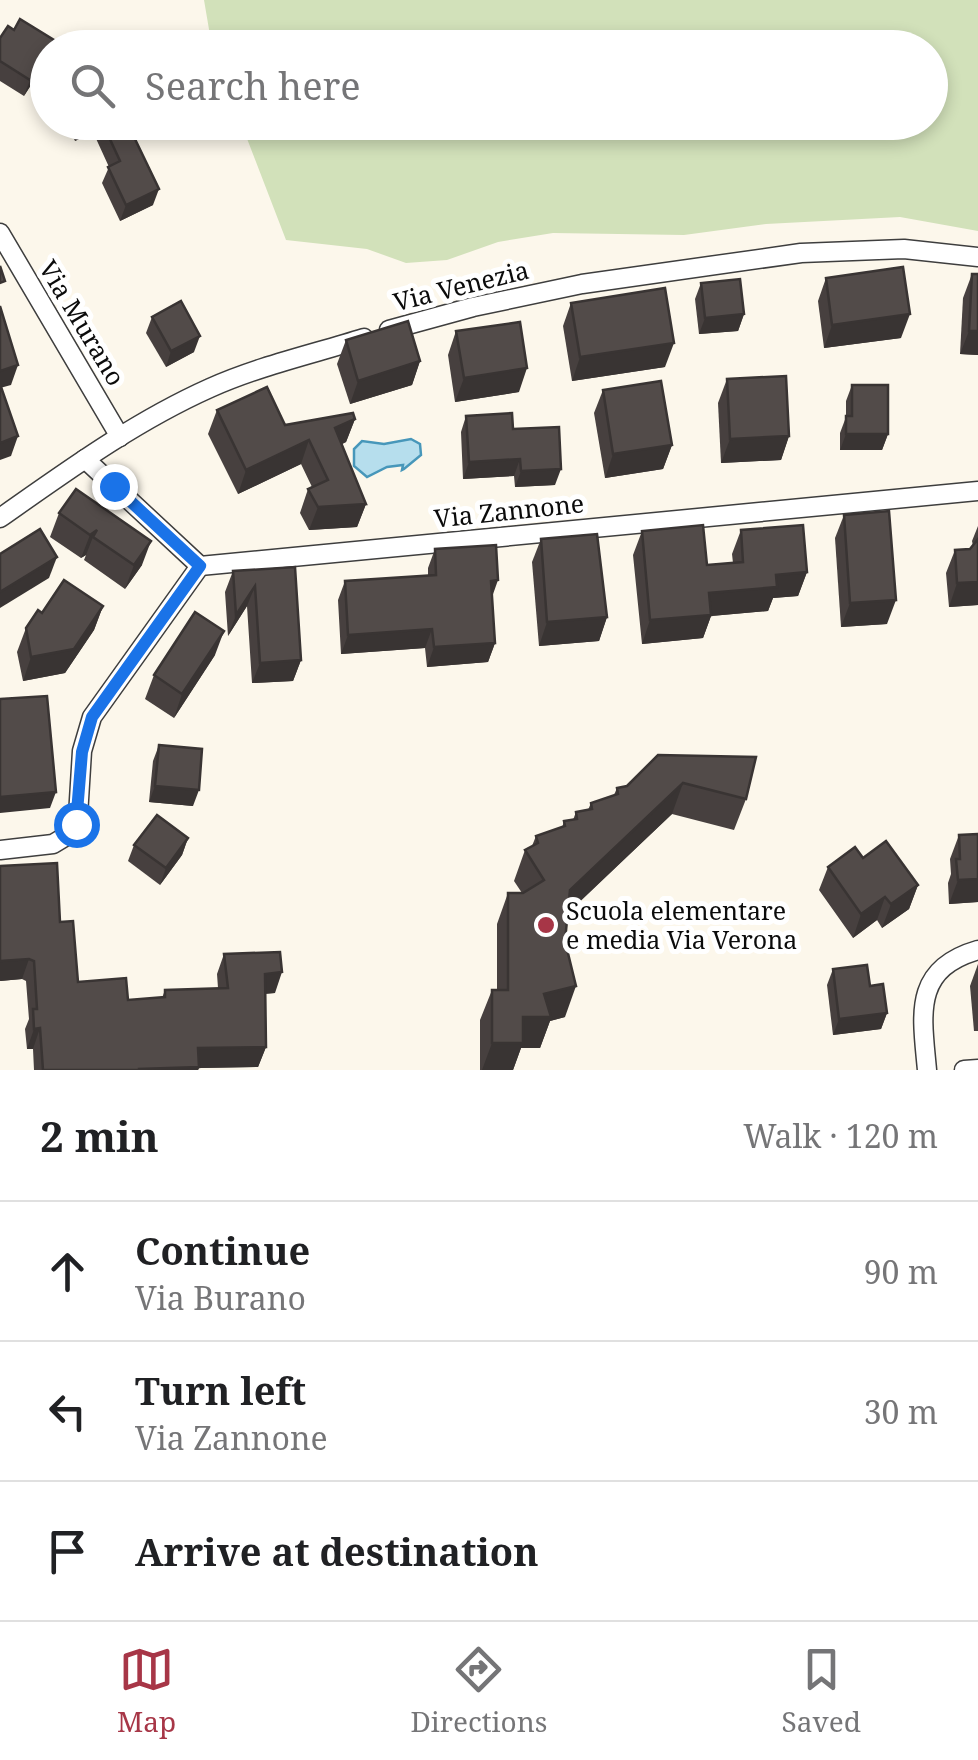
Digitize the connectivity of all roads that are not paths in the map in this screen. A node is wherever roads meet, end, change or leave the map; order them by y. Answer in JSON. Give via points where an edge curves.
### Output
{"nodes":[{"id":1,"x":0,"y":234,"type":"edge"},
{"id":2,"x":978,"y":258,"type":"edge"},
{"id":3,"x":120,"y":437,"type":"junction"},
{"id":4,"x":85,"y":459,"type":"junction"},
{"id":5,"x":978,"y":491,"type":"edge"},
{"id":6,"x":0,"y":518,"type":"edge"},
{"id":7,"x":200,"y":566,"type":"junction"},
{"id":8,"x":0,"y":850,"type":"edge"},
{"id":9,"x":978,"y":950,"type":"edge"},
{"id":10,"x":978,"y":1069,"type":"edge"},
{"id":11,"x":927,"y":1070,"type":"edge"},
{"id":12,"x":964,"y":1070,"type":"edge"}],
"edges":[{"from":1,"to":3,"type":"street","name":"Via Murano"},
{"from":2,"to":3,"type":"street","name":"Via Venezia","via":[[816,251],[528,295],[237,377]]},
{"from":3,"to":4,"type":"street","name":"Via Venezia"},
{"from":4,"to":6,"type":"street","name":"Via Venezia"},
{"from":4,"to":7,"type":"street"},
{"from":5,"to":7,"type":"street","name":"Via Zannone"},
{"from":7,"to":8,"type":"street","via":[[92,717],[73,832],[52,844]]},
{"from":9,"to":11,"type":"street","via":[[946,965],[928,986],[922,1014]]},
{"from":10,"to":12,"type":"street"}]}
